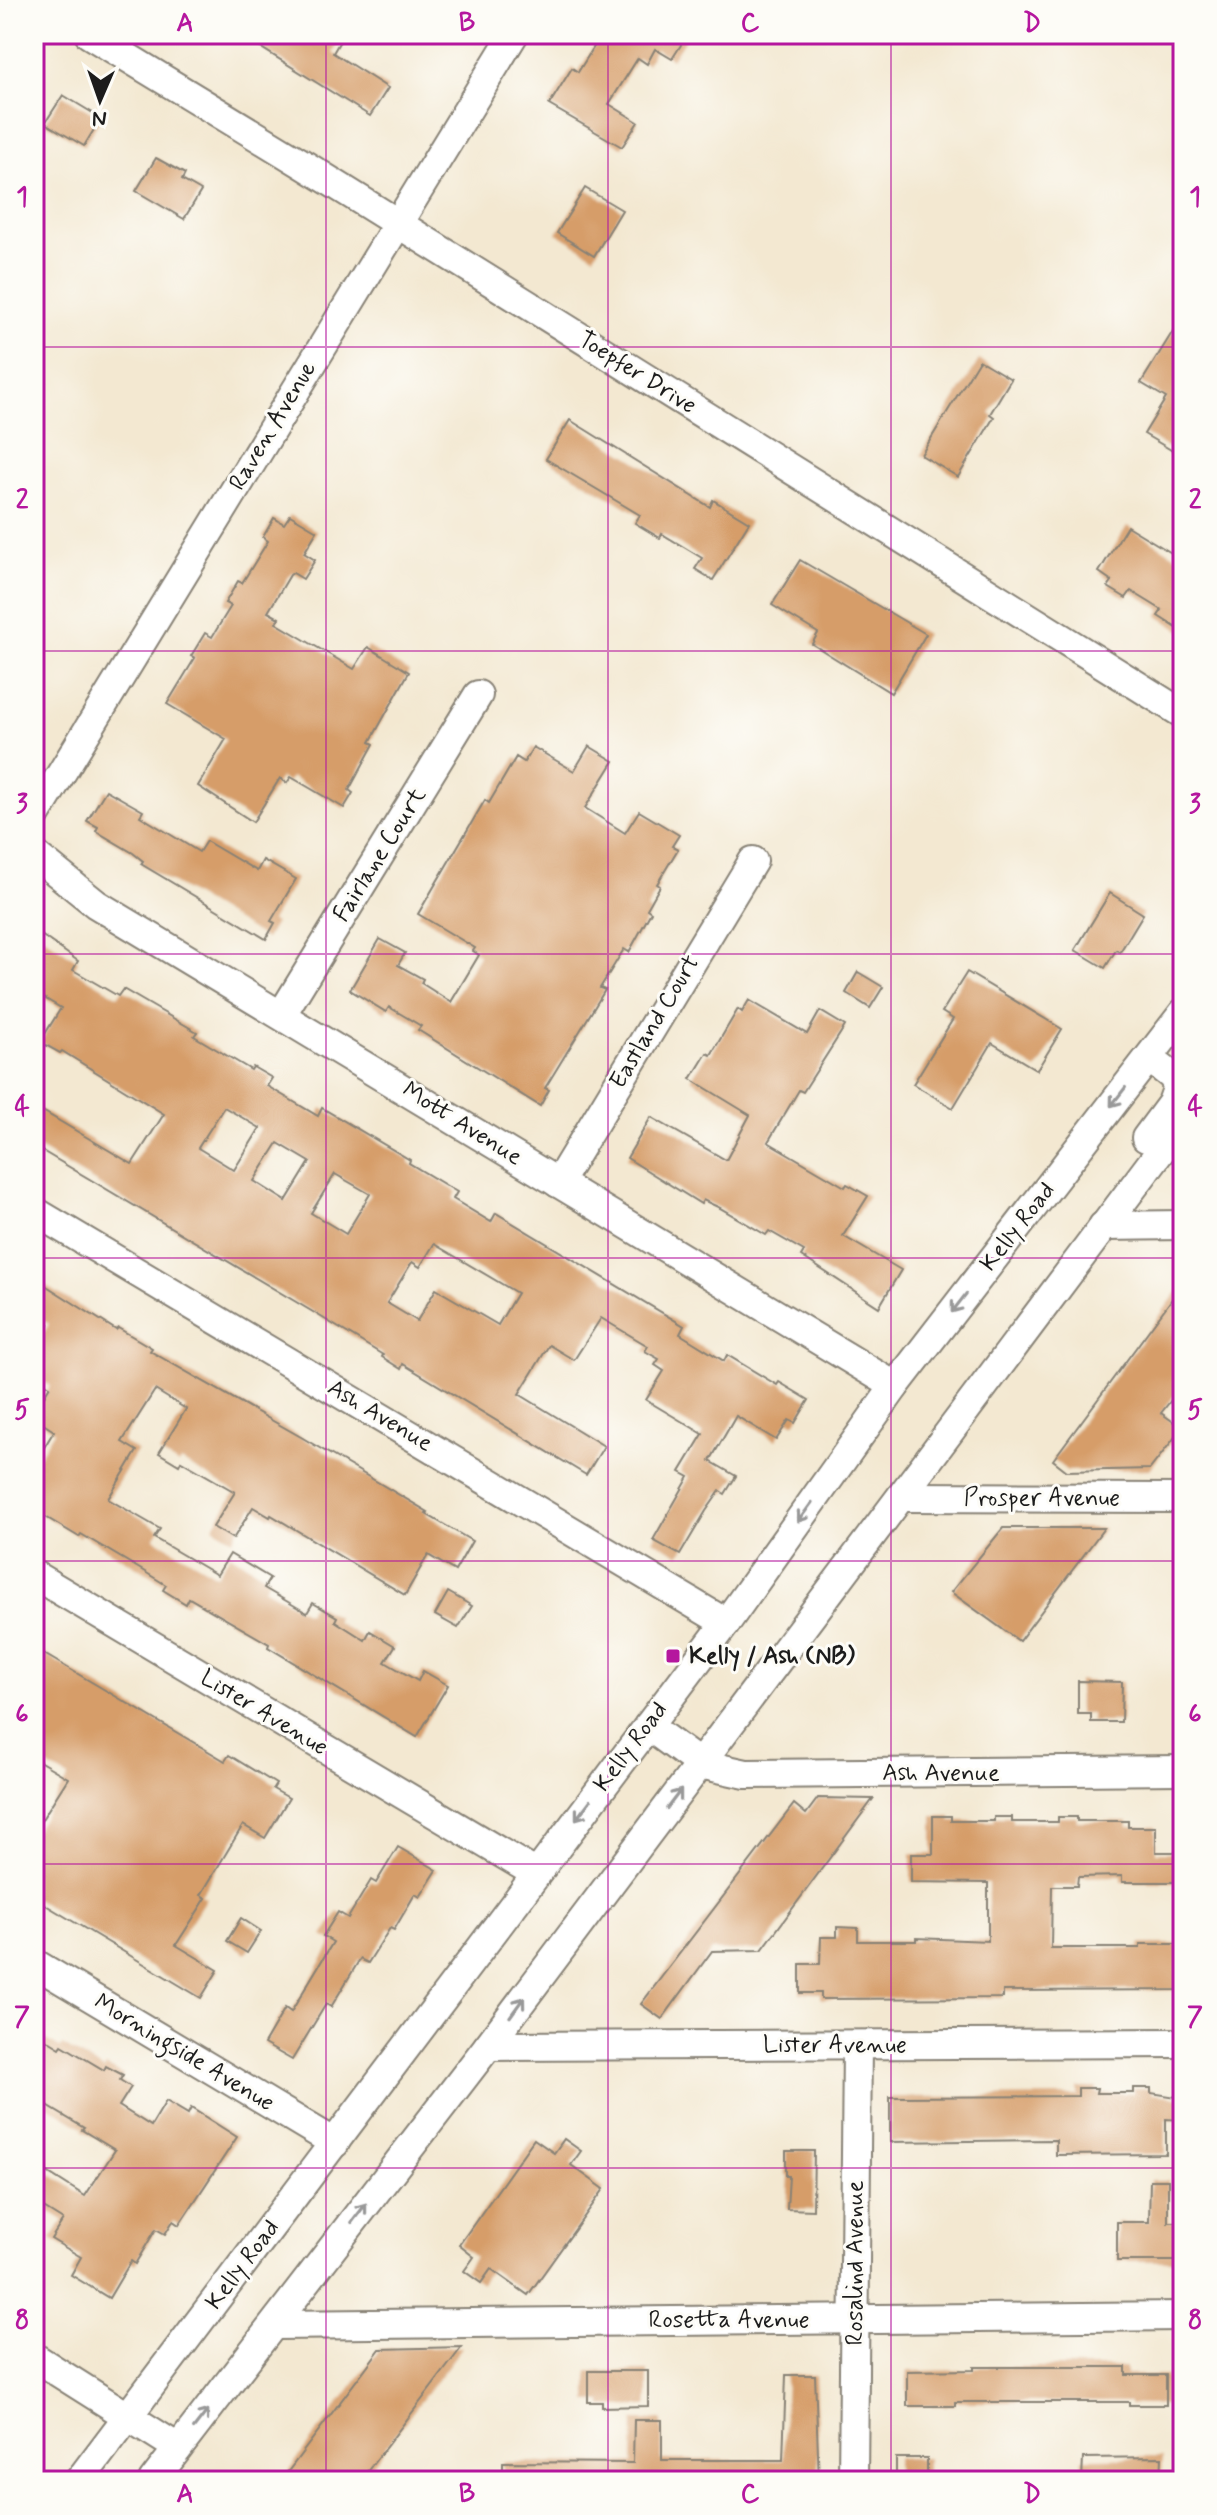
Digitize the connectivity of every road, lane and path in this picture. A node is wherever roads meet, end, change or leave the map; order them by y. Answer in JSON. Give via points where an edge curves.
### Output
{"nodes":[{"id":1,"x":89,"y":34,"type":"edge"},
{"id":2,"x":514,"y":34,"type":"edge"},
{"id":3,"x":397,"y":224,"type":"junction"},
{"id":4,"x":478,"y":695,"type":"dead end"},
{"id":5,"x":1183,"y":714,"type":"edge"},
{"id":6,"x":34,"y":818,"type":"edge"},
{"id":7,"x":34,"y":854,"type":"edge"},
{"id":8,"x":753,"y":861,"type":"dead end"},
{"id":9,"x":1183,"y":1013,"type":"edge"},
{"id":10,"x":282,"y":1014,"type":"junction"},
{"id":11,"x":1149,"y":1058,"type":"junction"},
{"id":12,"x":1183,"y":1121,"type":"edge"},
{"id":13,"x":558,"y":1183,"type":"junction"},
{"id":14,"x":34,"y":1211,"type":"edge"},
{"id":15,"x":1110,"y":1217,"type":"junction"},
{"id":16,"x":1183,"y":1225,"type":"edge"},
{"id":17,"x":895,"y":1386,"type":"junction"},
{"id":18,"x":901,"y":1497,"type":"junction"},
{"id":19,"x":1183,"y":1498,"type":"edge"},
{"id":20,"x":34,"y":1575,"type":"edge"},
{"id":21,"x":726,"y":1623,"type":"junction"},
{"id":22,"x":648,"y":1726,"type":"junction"},
{"id":23,"x":700,"y":1764,"type":"junction"},
{"id":24,"x":1183,"y":1770,"type":"edge"},
{"id":25,"x":535,"y":1873,"type":"junction"},
{"id":26,"x":34,"y":1963,"type":"edge"},
{"id":27,"x":1183,"y":2043,"type":"edge"},
{"id":28,"x":857,"y":2045,"type":"junction"},
{"id":29,"x":488,"y":2046,"type":"junction"},
{"id":30,"x":335,"y":2143,"type":"junction"},
{"id":31,"x":1183,"y":2316,"type":"edge"},
{"id":32,"x":855,"y":2320,"type":"junction"},
{"id":33,"x":275,"y":2325,"type":"junction"},
{"id":34,"x":34,"y":2357,"type":"edge"},
{"id":35,"x":129,"y":2416,"type":"junction"},
{"id":36,"x":178,"y":2448,"type":"junction"},
{"id":37,"x":79,"y":2481,"type":"edge"},
{"id":38,"x":153,"y":2481,"type":"edge"},
{"id":39,"x":853,"y":2481,"type":"edge"}],
"edges":[{"from":1,"to":3,"type":"street","name":"Toepfer Drive"},
{"from":2,"to":3,"type":"street","name":"Raven Avenue"},
{"from":3,"to":5,"type":"street","name":"Toepfer Drive"},
{"from":3,"to":6,"type":"street","name":"Raven Avenue"},
{"from":4,"to":10,"type":"street","name":"Fairlane Court"},
{"from":7,"to":10,"type":"street","name":"Mott Avenue","via":[[96,904]]},
{"from":8,"to":13,"type":"street","name":"Eastland Court"},
{"from":9,"to":11,"type":"street","name":"Kelly Road"},
{"from":10,"to":13,"type":"street","name":"Mott Avenue"},
{"from":11,"to":15,"type":"street","via":[[1172,1076],[1177,1094],[1115,1179]]},
{"from":11,"to":17,"type":"street","name":"Kelly Road","one_way":true},
{"from":12,"to":15,"type":"street"},
{"from":13,"to":17,"type":"street","name":"Mott Avenue"},
{"from":14,"to":21,"type":"street","name":"Ash Avenue"},
{"from":15,"to":16,"type":"street"},
{"from":15,"to":18,"type":"street"},
{"from":17,"to":21,"type":"street","name":"Kelly Road","one_way":true},
{"from":18,"to":19,"type":"street","name":"Prosper Avenue"},
{"from":18,"to":23,"type":"street"},
{"from":20,"to":25,"type":"street","name":"Lister Avenue"},
{"from":21,"to":22,"type":"street","name":"Kelly Road"},
{"from":22,"to":23,"type":"street"},
{"from":22,"to":25,"type":"street","name":"Kelly Road","one_way":true},
{"from":23,"to":24,"type":"street","name":"Ash Avenue","via":[[746,1774]]},
{"from":29,"to":23,"type":"street","one_way":true},
{"from":25,"to":30,"type":"street","name":"Kelly Road"},
{"from":26,"to":30,"type":"street","name":"Morningside Avenue"},
{"from":27,"to":28,"type":"street","name":"Lister Avenue"},
{"from":28,"to":29,"type":"street","name":"Lister Avenue"},
{"from":28,"to":32,"type":"street","name":"Rosalind Avenue"},
{"from":33,"to":29,"type":"street","one_way":true},
{"from":30,"to":35,"type":"street","name":"Kelly Road"},
{"from":31,"to":32,"type":"street","name":"Rosetta Avenue"},
{"from":32,"to":33,"type":"street","name":"Rosetta Avenue"},
{"from":32,"to":39,"type":"street","name":"Rosalind Avenue"},
{"from":36,"to":33,"type":"street","one_way":true},
{"from":34,"to":35,"type":"street"},
{"from":35,"to":36,"type":"street"},
{"from":35,"to":37,"type":"street","name":"Kelly Road"},
{"from":36,"to":38,"type":"street"}]}
